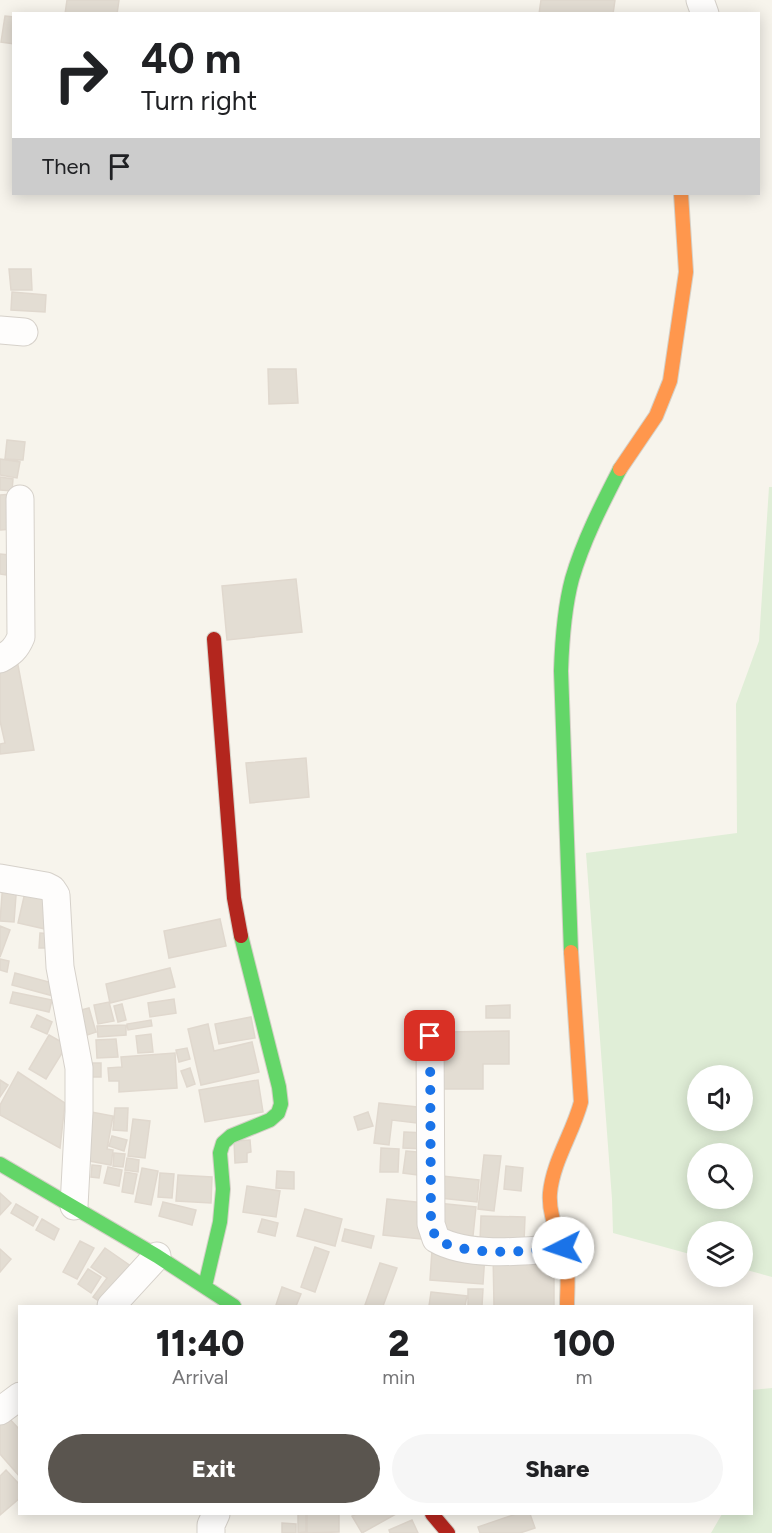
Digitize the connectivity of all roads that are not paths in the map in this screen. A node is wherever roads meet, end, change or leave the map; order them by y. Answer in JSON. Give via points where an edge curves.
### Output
{"nodes":[{"id":1,"x":681,"y":195,"type":"edge"},
{"id":2,"x":20,"y":499,"type":"dead end"},
{"id":3,"x":214,"y":639,"type":"dead end"},
{"id":4,"x":0,"y":660,"type":"edge"},
{"id":5,"x":0,"y":878,"type":"edge"},
{"id":6,"x":430,"y":1036,"type":"dead end"},
{"id":7,"x":0,"y":1164,"type":"edge"},
{"id":8,"x":74,"y":1206,"type":"junction"},
{"id":9,"x":563,"y":1248,"type":"junction"},
{"id":10,"x":157,"y":1256,"type":"junction"},
{"id":11,"x":205,"y":1286,"type":"junction"},
{"id":12,"x":112,"y":1305,"type":"edge"},
{"id":13,"x":233,"y":1305,"type":"edge"},
{"id":14,"x":567,"y":1305,"type":"edge"},
{"id":15,"x":18,"y":1398,"type":"edge"},
{"id":16,"x":0,"y":1411,"type":"edge"},
{"id":17,"x":216,"y":1515,"type":"edge"},
{"id":18,"x":433,"y":1515,"type":"edge"},
{"id":19,"x":211,"y":1533,"type":"edge"},
{"id":20,"x":448,"y":1533,"type":"edge"}],
"edges":[{"from":1,"to":9,"type":"street","via":[[686,272],[670,381],[656,416],[623,462],[597,513],[572,579],[563,625],[567,894],[581,1102],[550,1192],[556,1234]]},
{"from":2,"to":4,"type":"street","via":[[21,637],[17,647]]},
{"from":3,"to":11,"type":"street","via":[[234,898],[281,1104],[270,1120],[223,1143],[220,1222]]},
{"from":5,"to":8,"type":"street","via":[[46,886],[56,895],[60,967],[79,1068]]},
{"from":6,"to":9,"type":"street","via":[[431,1224],[436,1239],[489,1252]]},
{"from":7,"to":8,"type":"street"},
{"from":8,"to":10,"type":"street"},
{"from":9,"to":14,"type":"street"},
{"from":10,"to":11,"type":"street"},
{"from":10,"to":12,"type":"street"},
{"from":11,"to":13,"type":"street"},
{"from":15,"to":16,"type":"street"},
{"from":17,"to":19,"type":"street"},
{"from":18,"to":20,"type":"street"}]}
